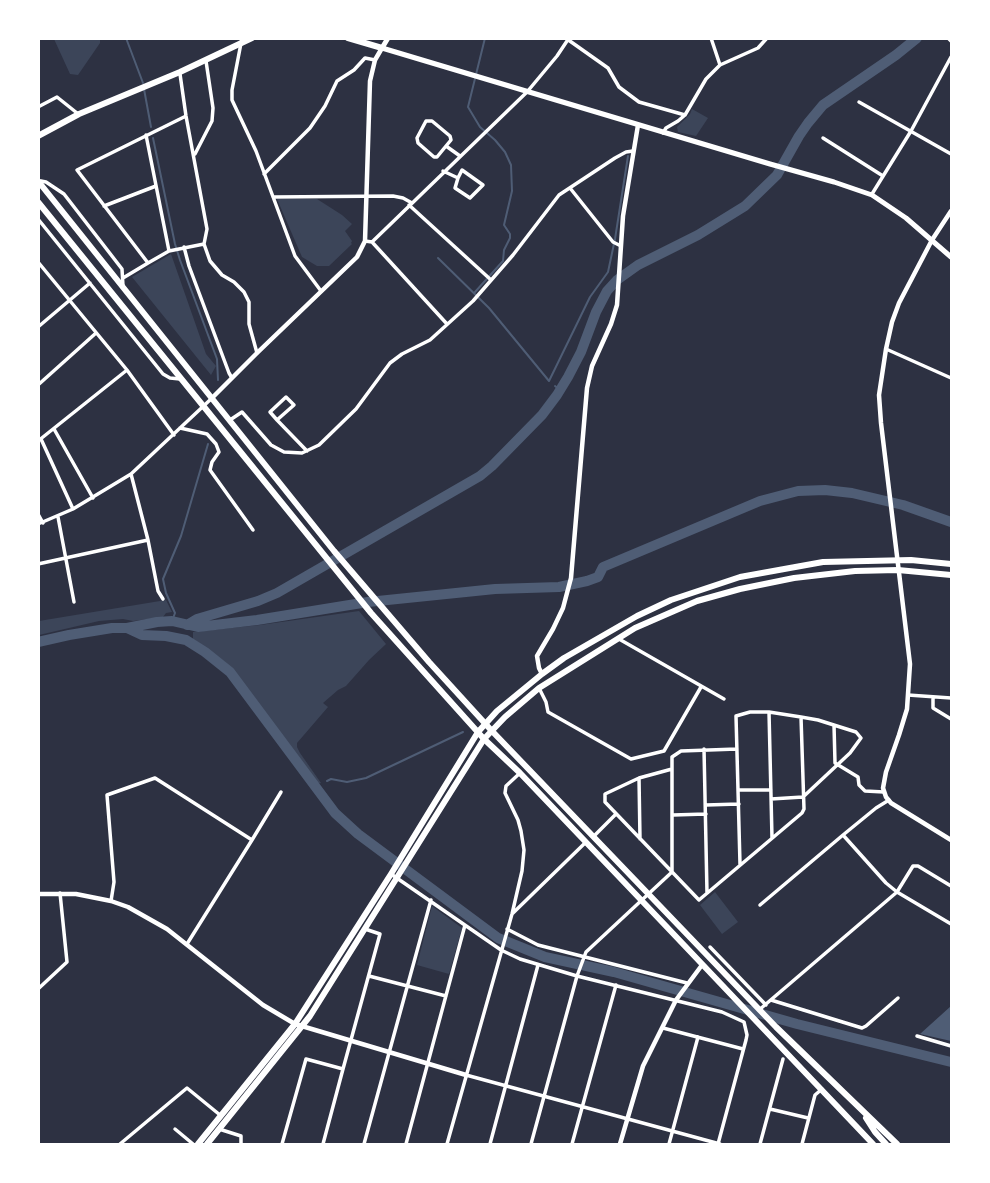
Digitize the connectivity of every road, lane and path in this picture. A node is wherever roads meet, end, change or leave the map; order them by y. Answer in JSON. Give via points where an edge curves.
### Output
{"nodes":[{"id":1,"x":252,"y":38,"type":"edge"},
{"id":2,"x":348,"y":38,"type":"edge"},
{"id":3,"x":388,"y":38,"type":"edge"},
{"id":4,"x":711,"y":38,"type":"edge"},
{"id":5,"x":767,"y":38,"type":"edge"},
{"id":6,"x":568,"y":39,"type":"edge"},
{"id":7,"x":242,"y":41,"type":"edge"},
{"id":8,"x":382,"y":48,"type":"junction"},
{"id":9,"x":951,"y":57,"type":"edge"},
{"id":10,"x":206,"y":59,"type":"junction"},
{"id":11,"x":375,"y":60,"type":"junction"},
{"id":12,"x":720,"y":65,"type":"junction"},
{"id":13,"x":180,"y":72,"type":"junction"},
{"id":14,"x":527,"y":92,"type":"junction"},
{"id":15,"x":859,"y":102,"type":"dead end"},
{"id":16,"x":38,"y":107,"type":"edge"},
{"id":17,"x":79,"y":114,"type":"junction"},
{"id":18,"x":685,"y":114,"type":"junction"},
{"id":19,"x":186,"y":116,"type":"junction"},
{"id":20,"x":638,"y":125,"type":"junction"},
{"id":21,"x":911,"y":131,"type":"junction"},
{"id":22,"x":663,"y":132,"type":"junction"},
{"id":23,"x":146,"y":135,"type":"junction"},
{"id":24,"x":38,"y":136,"type":"edge"},
{"id":25,"x":822,"y":138,"type":"dead end"},
{"id":26,"x":446,"y":146,"type":"junction"},
{"id":27,"x":633,"y":151,"type":"junction"},
{"id":28,"x":951,"y":154,"type":"edge"},
{"id":29,"x":194,"y":156,"type":"junction"},
{"id":30,"x":460,"y":156,"type":"junction"},
{"id":31,"x":443,"y":171,"type":"junction"},
{"id":32,"x":264,"y":174,"type":"junction"},
{"id":33,"x":884,"y":176,"type":"junction"},
{"id":34,"x":458,"y":178,"type":"junction"},
{"id":35,"x":38,"y":181,"type":"edge"},
{"id":36,"x":156,"y":186,"type":"junction"},
{"id":37,"x":570,"y":188,"type":"junction"},
{"id":38,"x":872,"y":195,"type":"junction"},
{"id":39,"x":365,"y":196,"type":"junction"},
{"id":40,"x":274,"y":197,"type":"junction"},
{"id":41,"x":38,"y":202,"type":"edge"},
{"id":42,"x":410,"y":204,"type":"junction"},
{"id":43,"x":104,"y":206,"type":"junction"},
{"id":44,"x":951,"y":211,"type":"edge"},
{"id":45,"x":38,"y":219,"type":"edge"},
{"id":46,"x":932,"y":240,"type":"junction"},
{"id":47,"x":365,"y":241,"type":"junction"},
{"id":48,"x":372,"y":242,"type":"junction"},
{"id":49,"x":204,"y":244,"type":"junction"},
{"id":50,"x":621,"y":246,"type":"junction"},
{"id":51,"x":182,"y":248,"type":"junction"},
{"id":52,"x":171,"y":251,"type":"junction"},
{"id":53,"x":951,"y":257,"type":"edge"},
{"id":54,"x":39,"y":263,"type":"edge"},
{"id":55,"x":148,"y":263,"type":"junction"},
{"id":56,"x":123,"y":278,"type":"junction"},
{"id":57,"x":491,"y":279,"type":"junction"},
{"id":58,"x":90,"y":283,"type":"junction"},
{"id":59,"x":123,"y":287,"type":"junction"},
{"id":60,"x":322,"y":292,"type":"junction"},
{"id":61,"x":70,"y":299,"type":"junction"},
{"id":62,"x":447,"y":324,"type":"junction"},
{"id":63,"x":38,"y":327,"type":"edge"},
{"id":64,"x":96,"y":333,"type":"junction"},
{"id":65,"x":886,"y":349,"type":"junction"},
{"id":66,"x":257,"y":353,"type":"junction"},
{"id":67,"x":127,"y":370,"type":"junction"},
{"id":68,"x":232,"y":378,"type":"junction"},
{"id":69,"x":951,"y":378,"type":"edge"},
{"id":70,"x":180,"y":379,"type":"junction"},
{"id":71,"x":38,"y":385,"type":"edge"},
{"id":72,"x":211,"y":399,"type":"junction"},
{"id":73,"x":203,"y":407,"type":"junction"},
{"id":74,"x":277,"y":420,"type":"junction"},
{"id":75,"x":229,"y":421,"type":"junction"},
{"id":76,"x":180,"y":428,"type":"junction"},
{"id":77,"x":54,"y":429,"type":"junction"},
{"id":78,"x":174,"y":435,"type":"junction"},
{"id":79,"x":40,"y":440,"type":"edge"},
{"id":80,"x":307,"y":451,"type":"junction"},
{"id":81,"x":131,"y":474,"type":"junction"},
{"id":82,"x":93,"y":498,"type":"junction"},
{"id":83,"x":73,"y":509,"type":"junction"},
{"id":84,"x":38,"y":514,"type":"edge"},
{"id":85,"x":58,"y":517,"type":"junction"},
{"id":86,"x":41,"y":524,"type":"edge"},
{"id":87,"x":253,"y":530,"type":"dead end"},
{"id":88,"x":148,"y":540,"type":"junction"},
{"id":89,"x":66,"y":558,"type":"junction"},
{"id":90,"x":897,"y":560,"type":"junction"},
{"id":91,"x":38,"y":564,"type":"edge"},
{"id":92,"x":951,"y":564,"type":"edge"},
{"id":93,"x":898,"y":570,"type":"junction"},
{"id":94,"x":951,"y":575,"type":"edge"},
{"id":95,"x":163,"y":599,"type":"dead end"},
{"id":96,"x":75,"y":602,"type":"dead end"},
{"id":97,"x":617,"y":638,"type":"junction"},
{"id":98,"x":542,"y":674,"type":"junction"},
{"id":99,"x":701,"y":687,"type":"junction"},
{"id":100,"x":539,"y":688,"type":"junction"},
{"id":101,"x":908,"y":695,"type":"junction"},
{"id":102,"x":933,"y":698,"type":"junction"},
{"id":103,"x":951,"y":698,"type":"edge"},
{"id":104,"x":724,"y":699,"type":"dead end"},
{"id":105,"x":769,"y":712,"type":"junction"},
{"id":106,"x":801,"y":717,"type":"junction"},
{"id":107,"x":951,"y":719,"type":"edge"},
{"id":108,"x":485,"y":723,"type":"junction"},
{"id":109,"x":834,"y":725,"type":"junction"},
{"id":110,"x":491,"y":730,"type":"junction"},
{"id":111,"x":478,"y":732,"type":"junction"},
{"id":112,"x":484,"y":739,"type":"junction"},
{"id":113,"x":704,"y":749,"type":"junction"},
{"id":114,"x":737,"y":749,"type":"junction"},
{"id":115,"x":838,"y":766,"type":"junction"},
{"id":116,"x":672,"y":769,"type":"junction"},
{"id":117,"x":520,"y":773,"type":"junction"},
{"id":118,"x":639,"y":778,"type":"junction"},
{"id":119,"x":738,"y":790,"type":"junction"},
{"id":120,"x":771,"y":790,"type":"junction"},
{"id":121,"x":281,"y":792,"type":"dead end"},
{"id":122,"x":884,"y":792,"type":"junction"},
{"id":123,"x":803,"y":797,"type":"junction"},
{"id":124,"x":771,"y":799,"type":"junction"},
{"id":125,"x":889,"y":800,"type":"junction"},
{"id":126,"x":739,"y":804,"type":"junction"},
{"id":127,"x":705,"y":805,"type":"junction"},
{"id":128,"x":616,"y":814,"type":"junction"},
{"id":129,"x":706,"y":814,"type":"junction"},
{"id":130,"x":673,"y":815,"type":"junction"},
{"id":131,"x":843,"y":835,"type":"junction"},
{"id":132,"x":594,"y":836,"type":"junction"},
{"id":133,"x":772,"y":838,"type":"junction"},
{"id":134,"x":640,"y":839,"type":"junction"},
{"id":135,"x":252,"y":840,"type":"junction"},
{"id":136,"x":951,"y":840,"type":"edge"},
{"id":137,"x":585,"y":843,"type":"junction"},
{"id":138,"x":406,"y":856,"type":"junction"},
{"id":139,"x":740,"y":864,"type":"junction"},
{"id":140,"x":672,"y":872,"type":"junction"},
{"id":141,"x":394,"y":876,"type":"junction"},
{"id":142,"x":951,"y":886,"type":"edge"},
{"id":143,"x":897,"y":892,"type":"junction"},
{"id":144,"x":60,"y":893,"type":"junction"},
{"id":145,"x":648,"y":893,"type":"junction"},
{"id":146,"x":707,"y":893,"type":"junction"},
{"id":147,"x":38,"y":894,"type":"edge"},
{"id":148,"x":640,"y":899,"type":"junction"},
{"id":149,"x":111,"y":901,"type":"junction"},
{"id":150,"x":431,"y":901,"type":"junction"},
{"id":151,"x":760,"y":905,"type":"dead end"},
{"id":152,"x":512,"y":914,"type":"junction"},
{"id":153,"x":951,"y":924,"type":"edge"},
{"id":154,"x":465,"y":925,"type":"junction"},
{"id":155,"x":365,"y":929,"type":"junction"},
{"id":156,"x":507,"y":931,"type":"junction"},
{"id":157,"x":187,"y":944,"type":"junction"},
{"id":158,"x":502,"y":947,"type":"junction"},
{"id":159,"x":710,"y":947,"type":"dead end"},
{"id":160,"x":584,"y":956,"type":"junction"},
{"id":161,"x":538,"y":965,"type":"junction"},
{"id":162,"x":702,"y":965,"type":"junction"},
{"id":163,"x":369,"y":976,"type":"junction"},
{"id":164,"x":577,"y":976,"type":"junction"},
{"id":165,"x":687,"y":983,"type":"junction"},
{"id":166,"x":616,"y":985,"type":"junction"},
{"id":167,"x":407,"y":986,"type":"junction"},
{"id":168,"x":38,"y":989,"type":"edge"},
{"id":169,"x":446,"y":996,"type":"junction"},
{"id":170,"x":898,"y":998,"type":"dead end"},
{"id":171,"x":676,"y":1000,"type":"junction"},
{"id":172,"x":772,"y":1000,"type":"junction"},
{"id":173,"x":766,"y":1004,"type":"junction"},
{"id":174,"x":759,"y":1010,"type":"junction"},
{"id":175,"x":751,"y":1016,"type":"junction"},
{"id":176,"x":744,"y":1023,"type":"junction"},
{"id":177,"x":298,"y":1026,"type":"junction"},
{"id":178,"x":661,"y":1027,"type":"junction"},
{"id":179,"x":917,"y":1036,"type":"dead end"},
{"id":180,"x":698,"y":1037,"type":"junction"},
{"id":181,"x":351,"y":1041,"type":"junction"},
{"id":182,"x":951,"y":1046,"type":"edge"},
{"id":183,"x":744,"y":1049,"type":"junction"},
{"id":184,"x":390,"y":1052,"type":"junction"},
{"id":185,"x":783,"y":1059,"type":"dead end"},
{"id":186,"x":428,"y":1063,"type":"junction"},
{"id":187,"x":344,"y":1069,"type":"junction"},
{"id":188,"x":466,"y":1075,"type":"junction"},
{"id":189,"x":505,"y":1086,"type":"junction"},
{"id":190,"x":822,"y":1089,"type":"junction"},
{"id":191,"x":544,"y":1096,"type":"junction"},
{"id":192,"x":583,"y":1107,"type":"junction"},
{"id":193,"x":859,"y":1108,"type":"junction"},
{"id":194,"x":770,"y":1109,"type":"junction"},
{"id":195,"x":221,"y":1116,"type":"junction"},
{"id":196,"x":808,"y":1118,"type":"junction"},
{"id":197,"x":626,"y":1119,"type":"junction"},
{"id":198,"x":175,"y":1129,"type":"dead end"},
{"id":199,"x":219,"y":1129,"type":"junction"},
{"id":200,"x":672,"y":1131,"type":"junction"},
{"id":201,"x":120,"y":1144,"type":"edge"},
{"id":202,"x":196,"y":1144,"type":"edge"},
{"id":203,"x":207,"y":1144,"type":"edge"},
{"id":204,"x":241,"y":1144,"type":"edge"},
{"id":205,"x":282,"y":1144,"type":"edge"},
{"id":206,"x":323,"y":1144,"type":"edge"},
{"id":207,"x":364,"y":1144,"type":"edge"},
{"id":208,"x":406,"y":1144,"type":"edge"},
{"id":209,"x":447,"y":1144,"type":"edge"},
{"id":210,"x":490,"y":1144,"type":"edge"},
{"id":211,"x":531,"y":1144,"type":"edge"},
{"id":212,"x":572,"y":1144,"type":"edge"},
{"id":213,"x":620,"y":1144,"type":"edge"},
{"id":214,"x":669,"y":1144,"type":"edge"},
{"id":215,"x":719,"y":1144,"type":"edge"},
{"id":216,"x":760,"y":1144,"type":"edge"},
{"id":217,"x":802,"y":1144,"type":"edge"},
{"id":218,"x":873,"y":1144,"type":"edge"},
{"id":219,"x":886,"y":1144,"type":"edge"},
{"id":220,"x":897,"y":1144,"type":"edge"}],
"edges":[{"from":1,"to":7,"type":"main road"},
{"from":2,"to":8,"type":"main road"},
{"from":3,"to":8,"type":"main road"},
{"from":4,"to":12,"type":"street"},
{"from":5,"to":12,"type":"street","via":[[758,48]]},
{"from":6,"to":14,"type":"street"},
{"from":6,"to":18,"type":"street","via":[[608,68],[619,87],[639,102]]},
{"from":7,"to":10,"type":"main road"},
{"from":7,"to":32,"type":"street","via":[[232,100]]},
{"from":8,"to":11,"type":"street"},
{"from":8,"to":14,"type":"main road"},
{"from":9,"to":21,"type":"street"},
{"from":10,"to":13,"type":"main road"},
{"from":10,"to":29,"type":"street","via":[[212,121]]},
{"from":11,"to":32,"type":"street","via":[[365,58],[337,81],[310,128]]},
{"from":11,"to":39,"type":"street"},
{"from":12,"to":18,"type":"street"},
{"from":13,"to":17,"type":"main road"},
{"from":13,"to":19,"type":"street"},
{"from":14,"to":20,"type":"main road"},
{"from":14,"to":30,"type":"street"},
{"from":15,"to":21,"type":"street"},
{"from":16,"to":17,"type":"street","via":[[57,97]]},
{"from":17,"to":24,"type":"main road"},
{"from":18,"to":22,"type":"street"},
{"from":19,"to":23,"type":"street"},
{"from":19,"to":29,"type":"street"},
{"from":20,"to":22,"type":"main road"},
{"from":20,"to":27,"type":"street"},
{"from":21,"to":28,"type":"street"},
{"from":21,"to":33,"type":"street"},
{"from":22,"to":38,"type":"main road"},
{"from":23,"to":36,"type":"street"},
{"from":23,"to":43,"type":"street","via":[[77,170]]},
{"from":25,"to":33,"type":"street"},
{"from":26,"to":26,"type":"street","via":[[436,157],[418,143],[426,121],[450,136]]},
{"from":26,"to":30,"type":"street"},
{"from":27,"to":37,"type":"street"},
{"from":27,"to":50,"type":"street"},
{"from":29,"to":49,"type":"street","via":[[207,229]]},
{"from":30,"to":31,"type":"street"},
{"from":31,"to":34,"type":"street"},
{"from":31,"to":42,"type":"street"},
{"from":32,"to":40,"type":"street"},
{"from":33,"to":38,"type":"street"},
{"from":34,"to":34,"type":"street","via":[[455,188],[470,198],[483,185],[462,170]]},
{"from":35,"to":56,"type":"street","via":[[64,194],[122,269]]},
{"from":35,"to":59,"type":"main road"},
{"from":36,"to":43,"type":"street"},
{"from":36,"to":52,"type":"street"},
{"from":37,"to":50,"type":"street"},
{"from":37,"to":57,"type":"street","via":[[559,195]]},
{"from":38,"to":46,"type":"main road"},
{"from":39,"to":40,"type":"street"},
{"from":39,"to":42,"type":"street","via":[[398,197]]},
{"from":39,"to":47,"type":"street"},
{"from":40,"to":60,"type":"street","via":[[295,256]]},
{"from":41,"to":70,"type":"main road"},
{"from":42,"to":48,"type":"street"},
{"from":42,"to":57,"type":"street"},
{"from":43,"to":55,"type":"street"},
{"from":44,"to":46,"type":"street"},
{"from":45,"to":58,"type":"street"},
{"from":46,"to":53,"type":"main road"},
{"from":46,"to":65,"type":"street","via":[[899,303]]},
{"from":47,"to":48,"type":"street"},
{"from":47,"to":60,"type":"street","via":[[357,257]]},
{"from":48,"to":62,"type":"street"},
{"from":49,"to":51,"type":"street"},
{"from":49,"to":66,"type":"street","via":[[210,261],[249,302]]},
{"from":50,"to":98,"type":"street","via":[[615,314],[587,388],[571,578],[553,629],[537,656]]},
{"from":51,"to":52,"type":"street"},
{"from":51,"to":68,"type":"street"},
{"from":52,"to":55,"type":"street"},
{"from":54,"to":61,"type":"street"},
{"from":55,"to":56,"type":"street"},
{"from":56,"to":59,"type":"street"},
{"from":57,"to":62,"type":"street"},
{"from":58,"to":61,"type":"street"},
{"from":58,"to":70,"type":"street","via":[[163,374]]},
{"from":59,"to":72,"type":"main road"},
{"from":60,"to":66,"type":"street"},
{"from":61,"to":63,"type":"street"},
{"from":61,"to":64,"type":"street"},
{"from":62,"to":80,"type":"street","via":[[430,340],[390,363],[356,409]]},
{"from":64,"to":67,"type":"street"},
{"from":64,"to":71,"type":"street"},
{"from":65,"to":69,"type":"street"},
{"from":65,"to":90,"type":"street","via":[[879,395]]},
{"from":66,"to":68,"type":"street"},
{"from":67,"to":77,"type":"street"},
{"from":67,"to":78,"type":"street"},
{"from":68,"to":72,"type":"street"},
{"from":70,"to":73,"type":"main road"},
{"from":72,"to":73,"type":"street"},
{"from":72,"to":75,"type":"main road"},
{"from":73,"to":76,"type":"street"},
{"from":73,"to":111,"type":"main road","via":[[370,613]]},
{"from":74,"to":74,"type":"street","via":[[270,412],[286,397],[294,405]]},
{"from":74,"to":80,"type":"street"},
{"from":75,"to":80,"type":"street","via":[[242,412],[275,449]]},
{"from":75,"to":108,"type":"main road","via":[[334,551]]},
{"from":76,"to":78,"type":"street"},
{"from":76,"to":87,"type":"street","via":[[207,434],[216,444],[219,452],[210,470]]},
{"from":77,"to":79,"type":"street"},
{"from":77,"to":82,"type":"street"},
{"from":78,"to":81,"type":"street"},
{"from":79,"to":83,"type":"street"},
{"from":81,"to":82,"type":"street"},
{"from":81,"to":88,"type":"street"},
{"from":82,"to":83,"type":"street"},
{"from":83,"to":85,"type":"street"},
{"from":84,"to":86,"type":"street"},
{"from":85,"to":86,"type":"street"},
{"from":85,"to":89,"type":"street"},
{"from":88,"to":89,"type":"street"},
{"from":88,"to":95,"type":"street"},
{"from":89,"to":91,"type":"street"},
{"from":89,"to":96,"type":"street"},
{"from":90,"to":92,"type":"main road"},
{"from":90,"to":93,"type":"street"},
{"from":90,"to":98,"type":"main road","via":[[797,565],[708,587],[622,623]]},
{"from":93,"to":94,"type":"main road"},
{"from":93,"to":97,"type":"main road","via":[[762,583],[697,601]]},
{"from":93,"to":101,"type":"street","via":[[909,650]]},
{"from":97,"to":99,"type":"street"},
{"from":97,"to":100,"type":"main road"},
{"from":98,"to":108,"type":"main road"},
{"from":99,"to":100,"type":"street","via":[[664,751],[631,759],[548,712]]},
{"from":99,"to":104,"type":"street"},
{"from":100,"to":110,"type":"main road"},
{"from":101,"to":102,"type":"street"},
{"from":101,"to":122,"type":"street"},
{"from":102,"to":103,"type":"street"},
{"from":102,"to":107,"type":"street","via":[[933,708]]},
{"from":105,"to":106,"type":"street"},
{"from":105,"to":114,"type":"street","via":[[736,716]]},
{"from":105,"to":120,"type":"street"},
{"from":106,"to":109,"type":"street"},
{"from":106,"to":123,"type":"street"},
{"from":108,"to":110,"type":"main road"},
{"from":108,"to":111,"type":"main road"},
{"from":109,"to":115,"type":"street"},
{"from":109,"to":115,"type":"street","via":[[861,738]]},
{"from":110,"to":112,"type":"main road"},
{"from":110,"to":132,"type":"main road"},
{"from":111,"to":112,"type":"main road"},
{"from":111,"to":138,"type":"main road"},
{"from":112,"to":117,"type":"main road"},
{"from":112,"to":138,"type":"main road"},
{"from":113,"to":114,"type":"street"},
{"from":113,"to":116,"type":"street","via":[[677,753]]},
{"from":113,"to":127,"type":"street"},
{"from":114,"to":119,"type":"street"},
{"from":115,"to":122,"type":"street","via":[[858,777],[865,791]]},
{"from":115,"to":123,"type":"street"},
{"from":116,"to":118,"type":"street"},
{"from":116,"to":130,"type":"street"},
{"from":117,"to":137,"type":"main road"},
{"from":117,"to":152,"type":"street","via":[[505,793],[524,850]]},
{"from":118,"to":128,"type":"street","via":[[605,794],[605,802]]},
{"from":118,"to":134,"type":"street"},
{"from":119,"to":120,"type":"street"},
{"from":119,"to":126,"type":"street"},
{"from":120,"to":124,"type":"street"},
{"from":121,"to":135,"type":"street"},
{"from":122,"to":125,"type":"street"},
{"from":123,"to":124,"type":"street"},
{"from":123,"to":133,"type":"street","via":[[802,813]]},
{"from":124,"to":133,"type":"street"},
{"from":125,"to":131,"type":"street"},
{"from":125,"to":136,"type":"street"},
{"from":126,"to":127,"type":"street"},
{"from":126,"to":139,"type":"street"},
{"from":127,"to":129,"type":"street"},
{"from":128,"to":132,"type":"street"},
{"from":128,"to":134,"type":"street"},
{"from":129,"to":130,"type":"street"},
{"from":129,"to":146,"type":"street"},
{"from":130,"to":140,"type":"street"},
{"from":131,"to":143,"type":"street"},
{"from":131,"to":151,"type":"street"},
{"from":132,"to":145,"type":"main road"},
{"from":133,"to":139,"type":"street"},
{"from":134,"to":140,"type":"street"},
{"from":135,"to":149,"type":"street","via":[[155,778],[107,794],[114,882]]},
{"from":135,"to":157,"type":"street"},
{"from":137,"to":148,"type":"main road"},
{"from":137,"to":152,"type":"street"},
{"from":138,"to":141,"type":"main road"},
{"from":139,"to":146,"type":"street"},
{"from":140,"to":145,"type":"street"},
{"from":140,"to":146,"type":"street","via":[[699,900]]},
{"from":141,"to":150,"type":"street"},
{"from":141,"to":155,"type":"main road"},
{"from":141,"to":177,"type":"main road"},
{"from":142,"to":143,"type":"street","via":[[915,865]]},
{"from":143,"to":153,"type":"street"},
{"from":143,"to":172,"type":"street"},
{"from":144,"to":147,"type":"street"},
{"from":144,"to":149,"type":"street"},
{"from":144,"to":168,"type":"street","via":[[67,962]]},
{"from":145,"to":148,"type":"street"},
{"from":145,"to":174,"type":"main road"},
{"from":148,"to":160,"type":"street"},
{"from":148,"to":162,"type":"main road"},
{"from":149,"to":157,"type":"street","via":[[143,914]]},
{"from":150,"to":154,"type":"street"},
{"from":150,"to":167,"type":"street"},
{"from":152,"to":156,"type":"street"},
{"from":154,"to":158,"type":"street"},
{"from":154,"to":169,"type":"street"},
{"from":155,"to":163,"type":"street","via":[[380,934]]},
{"from":155,"to":177,"type":"main road","via":[[320,1001]]},
{"from":156,"to":158,"type":"street"},
{"from":156,"to":160,"type":"street"},
{"from":157,"to":177,"type":"street","via":[[262,1005]]},
{"from":158,"to":161,"type":"street"},
{"from":158,"to":188,"type":"street"},
{"from":159,"to":173,"type":"street"},
{"from":160,"to":164,"type":"street"},
{"from":160,"to":165,"type":"street"},
{"from":161,"to":164,"type":"street"},
{"from":161,"to":189,"type":"street"},
{"from":162,"to":165,"type":"street"},
{"from":162,"to":175,"type":"main road"},
{"from":163,"to":167,"type":"street"},
{"from":163,"to":181,"type":"street"},
{"from":164,"to":166,"type":"street"},
{"from":164,"to":191,"type":"street"},
{"from":165,"to":171,"type":"street"},
{"from":166,"to":171,"type":"street"},
{"from":166,"to":192,"type":"street"},
{"from":167,"to":169,"type":"street"},
{"from":167,"to":184,"type":"street"},
{"from":169,"to":186,"type":"street"},
{"from":170,"to":172,"type":"street","via":[[862,1028]]},
{"from":171,"to":176,"type":"street"},
{"from":171,"to":178,"type":"street"},
{"from":172,"to":173,"type":"street"},
{"from":173,"to":174,"type":"street"},
{"from":174,"to":193,"type":"main road"},
{"from":175,"to":176,"type":"street"},
{"from":175,"to":190,"type":"main road"},
{"from":176,"to":183,"type":"street"},
{"from":177,"to":181,"type":"street"},
{"from":177,"to":195,"type":"main road"},
{"from":177,"to":199,"type":"main road"},
{"from":178,"to":180,"type":"street"},
{"from":178,"to":197,"type":"street"},
{"from":179,"to":182,"type":"street"},
{"from":180,"to":183,"type":"street"},
{"from":180,"to":200,"type":"street"},
{"from":181,"to":184,"type":"street"},
{"from":181,"to":187,"type":"street"},
{"from":183,"to":215,"type":"street"},
{"from":184,"to":186,"type":"street"},
{"from":184,"to":207,"type":"street"},
{"from":185,"to":194,"type":"street"},
{"from":186,"to":188,"type":"street"},
{"from":186,"to":208,"type":"street"},
{"from":187,"to":205,"type":"street","via":[[306,1059]]},
{"from":187,"to":206,"type":"street"},
{"from":188,"to":189,"type":"street"},
{"from":188,"to":209,"type":"street"},
{"from":189,"to":191,"type":"street"},
{"from":189,"to":210,"type":"street"},
{"from":190,"to":196,"type":"street","via":[[815,1095]]},
{"from":190,"to":218,"type":"main road"},
{"from":191,"to":192,"type":"street"},
{"from":191,"to":211,"type":"street"},
{"from":192,"to":197,"type":"street"},
{"from":192,"to":212,"type":"street"},
{"from":193,"to":219,"type":"main road"},
{"from":193,"to":220,"type":"main road"},
{"from":194,"to":196,"type":"street"},
{"from":194,"to":216,"type":"street"},
{"from":195,"to":201,"type":"street","via":[[187,1087]]},
{"from":195,"to":202,"type":"main road"},
{"from":196,"to":217,"type":"street"},
{"from":197,"to":200,"type":"street"},
{"from":197,"to":213,"type":"street"},
{"from":198,"to":202,"type":"street"},
{"from":199,"to":203,"type":"main road"},
{"from":199,"to":204,"type":"street","via":[[242,1136]]},
{"from":200,"to":214,"type":"street"},
{"from":200,"to":215,"type":"street"}]}
